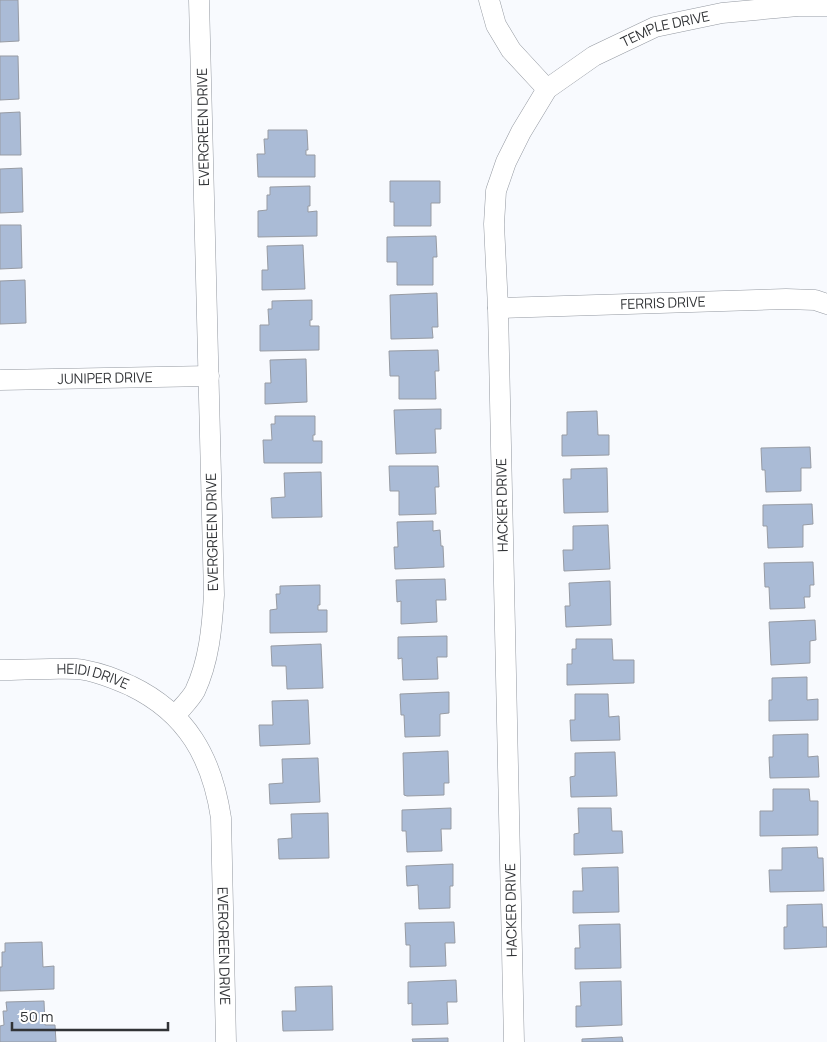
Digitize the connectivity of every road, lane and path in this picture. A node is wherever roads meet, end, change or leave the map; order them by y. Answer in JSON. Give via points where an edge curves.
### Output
{"nodes":[{"id":1,"x":199,"y":0,"type":"edge"},
{"id":2,"x":488,"y":0,"type":"edge"},
{"id":3,"x":827,"y":6,"type":"edge"},
{"id":4,"x":548,"y":89,"type":"junction"},
{"id":5,"x":827,"y":304,"type":"edge"},
{"id":6,"x":498,"y":308,"type":"junction"},
{"id":7,"x":209,"y":376,"type":"junction"},
{"id":8,"x":0,"y":380,"type":"edge"},
{"id":9,"x":0,"y":670,"type":"edge"},
{"id":10,"x":175,"y":716,"type":"junction"},
{"id":11,"x":226,"y":1042,"type":"edge"},
{"id":12,"x":514,"y":1042,"type":"edge"}],
"edges":[{"from":1,"to":7,"type":"street","name":"EVERGREEN DRIVE"},
{"from":2,"to":4,"type":"street","via":[[496,25],[511,50]]},
{"from":3,"to":4,"type":"street","name":"TEMPLE DRIVE","via":[[722,13],[655,27],[594,56]]},
{"from":4,"to":6,"type":"street","name":"HACKER DRIVE","via":[[521,132],[496,191],[494,224]]},
{"from":5,"to":6,"type":"street","name":"FERRIS DRIVE","via":[[815,300],[786,299]]},
{"from":6,"to":12,"type":"street","name":"HACKER DRIVE"},
{"from":7,"to":8,"type":"street","name":"JUNIPER DRIVE"},
{"from":7,"to":10,"type":"street","name":"EVERGREEN DRIVE","via":[[212,630],[194,692]]},
{"from":9,"to":10,"type":"street","name":"HEIDI DRIVE","via":[[72,669],[105,675],[144,693]]},
{"from":10,"to":11,"type":"street","name":"EVERGREEN DRIVE","via":[[200,750],[214,784],[221,818]]}]}
